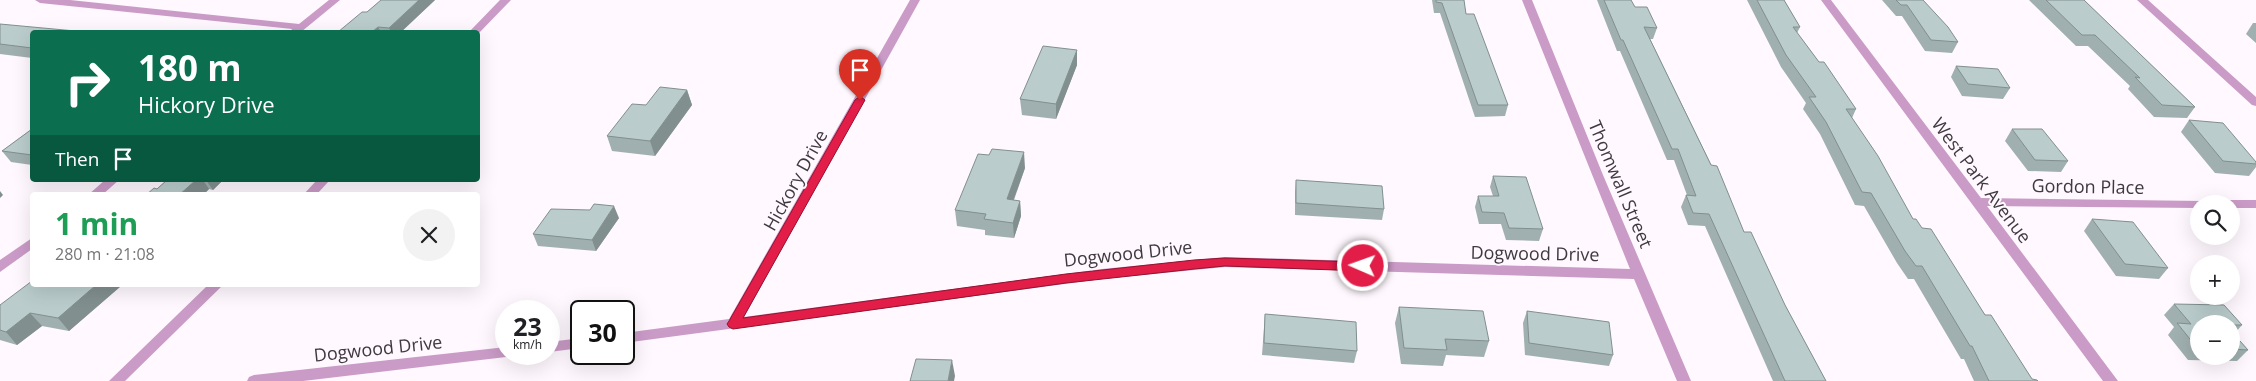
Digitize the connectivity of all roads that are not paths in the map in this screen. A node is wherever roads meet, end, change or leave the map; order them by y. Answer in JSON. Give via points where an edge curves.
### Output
{"nodes":[{"id":1,"x":40,"y":0,"type":"edge"},
{"id":2,"x":335,"y":0,"type":"edge"},
{"id":3,"x":506,"y":0,"type":"edge"},
{"id":4,"x":915,"y":0,"type":"edge"},
{"id":5,"x":1527,"y":0,"type":"edge"},
{"id":6,"x":1826,"y":0,"type":"edge"},
{"id":7,"x":2142,"y":0,"type":"edge"},
{"id":8,"x":299,"y":30,"type":"edge"},
{"id":9,"x":476,"y":30,"type":"edge"},
{"id":10,"x":2256,"y":103,"type":"edge"},
{"id":11,"x":110,"y":182,"type":"edge"},
{"id":12,"x":322,"y":182,"type":"edge"},
{"id":13,"x":98,"y":192,"type":"edge"},
{"id":14,"x":312,"y":192,"type":"edge"},
{"id":15,"x":1976,"y":202,"type":"junction"},
{"id":16,"x":2190,"y":204,"type":"edge"},
{"id":17,"x":2240,"y":204,"type":"edge"},
{"id":18,"x":2256,"y":204,"type":"edge"},
{"id":19,"x":30,"y":244,"type":"edge"},
{"id":20,"x":0,"y":267,"type":"edge"},
{"id":21,"x":1640,"y":274,"type":"junction"},
{"id":22,"x":214,"y":287,"type":"edge"},
{"id":23,"x":733,"y":324,"type":"junction"},
{"id":24,"x":635,"y":337,"type":"edge"},
{"id":25,"x":495,"y":353,"type":"edge"},
{"id":26,"x":116,"y":381,"type":"edge"},
{"id":27,"x":254,"y":381,"type":"edge"},
{"id":28,"x":1684,"y":381,"type":"edge"},
{"id":29,"x":2111,"y":381,"type":"edge"}],
"edges":[{"from":1,"to":8,"type":"street"},
{"from":2,"to":8,"type":"street"},
{"from":3,"to":9,"type":"street"},
{"from":4,"to":23,"type":"street","name":"Hickory Drive"},
{"from":5,"to":21,"type":"street","name":"Thomwall Street"},
{"from":6,"to":15,"type":"street","name":"West Park Avenue"},
{"from":7,"to":10,"type":"street"},
{"from":11,"to":13,"type":"street"},
{"from":12,"to":14,"type":"street"},
{"from":15,"to":16,"type":"street","name":"Gordon Place"},
{"from":15,"to":29,"type":"street","name":"West Park Avenue"},
{"from":17,"to":18,"type":"street"},
{"from":19,"to":20,"type":"street"},
{"from":21,"to":23,"type":"street","name":"Dogwood Drive","via":[[1225,262],[1102,274]]},
{"from":21,"to":28,"type":"street","name":"Thomwall Street"},
{"from":22,"to":26,"type":"street"},
{"from":23,"to":24,"type":"street","name":"Dogwood Drive"},
{"from":25,"to":27,"type":"street","name":"Dogwood Drive"}]}
